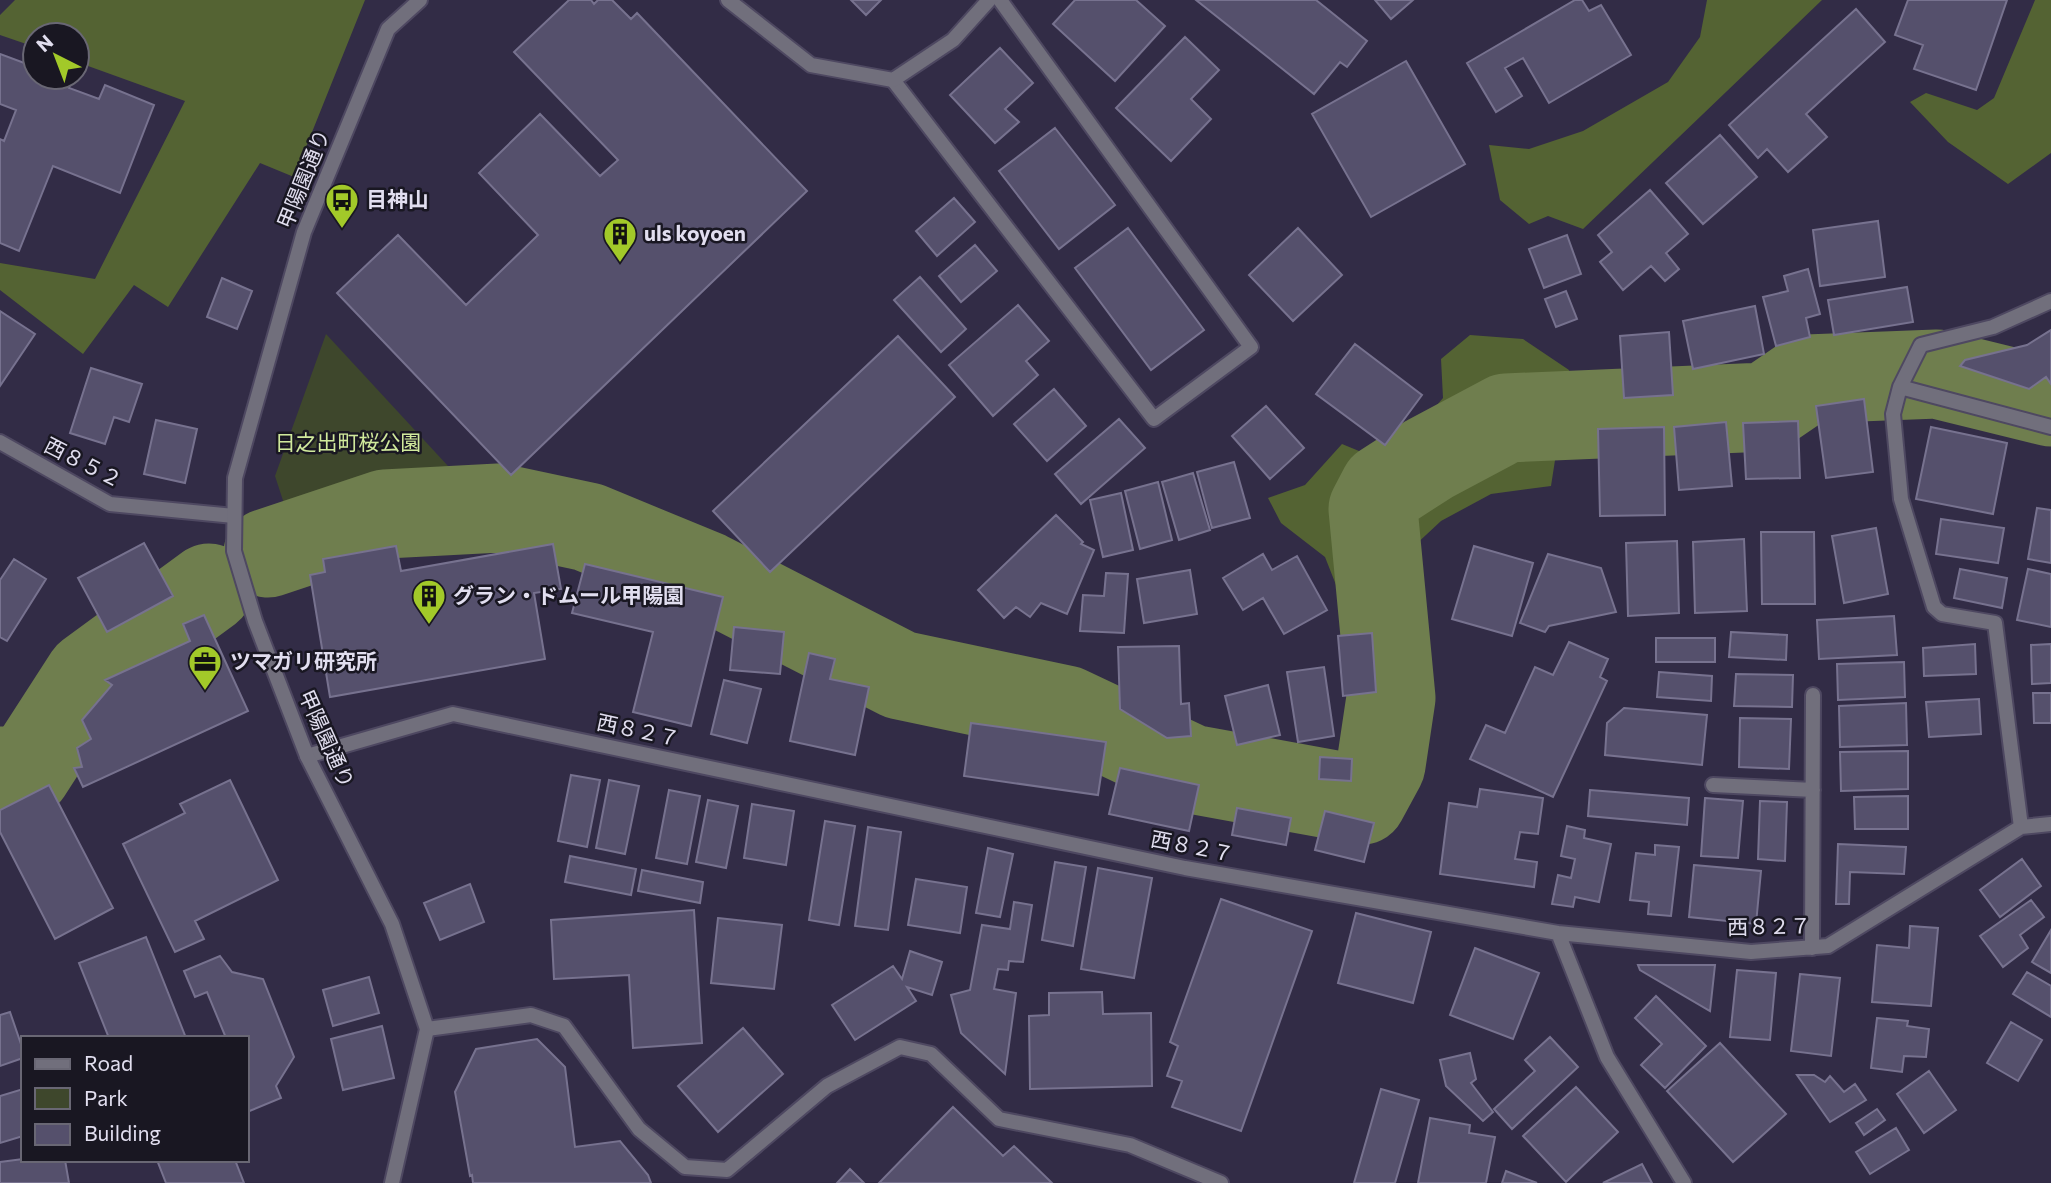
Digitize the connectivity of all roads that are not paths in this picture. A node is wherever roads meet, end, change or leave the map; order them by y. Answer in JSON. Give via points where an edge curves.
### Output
{"nodes":[{"id":1,"x":419,"y":0,"type":"edge"},
{"id":2,"x":728,"y":0,"type":"edge"},
{"id":3,"x":989,"y":0,"type":"edge"},
{"id":4,"x":1000,"y":0,"type":"edge"},
{"id":5,"x":893,"y":80,"type":"junction"},
{"id":6,"x":2051,"y":301,"type":"edge"},
{"id":7,"x":1900,"y":387,"type":"junction"},
{"id":8,"x":2051,"y":427,"type":"edge"},
{"id":9,"x":0,"y":442,"type":"edge"},
{"id":10,"x":234,"y":516,"type":"junction"},
{"id":11,"x":1813,"y":695,"type":"dead end"},
{"id":12,"x":307,"y":757,"type":"junction"},
{"id":13,"x":1713,"y":785,"type":"dead end"},
{"id":14,"x":1813,"y":790,"type":"junction"},
{"id":15,"x":2051,"y":824,"type":"edge"},
{"id":16,"x":2021,"y":827,"type":"junction"},
{"id":17,"x":1558,"y":933,"type":"junction"},
{"id":18,"x":1812,"y":948,"type":"junction"},
{"id":19,"x":427,"y":1029,"type":"junction"},
{"id":20,"x":392,"y":1183,"type":"edge"},
{"id":21,"x":1221,"y":1183,"type":"edge"},
{"id":22,"x":1684,"y":1183,"type":"edge"}],
"edges":[{"from":1,"to":10,"type":"street","name":"甲陽園通り","via":[[388,29],[304,232],[235,478]]},
{"from":2,"to":5,"type":"street","via":[[811,65]]},
{"from":3,"to":5,"type":"street","via":[[953,40]]},
{"from":4,"to":5,"type":"street","via":[[1251,347],[1154,418]]},
{"from":6,"to":7,"type":"street","via":[[1993,327],[1921,345]]},
{"from":7,"to":8,"type":"street"},
{"from":7,"to":16,"type":"street","via":[[1893,414],[1901,499],[1934,607],[1942,614],[1995,622]]},
{"from":9,"to":10,"type":"street","name":"西８５２","via":[[110,504]]},
{"from":10,"to":12,"type":"street","name":"甲陽園通り","via":[[234,551],[255,621]]},
{"from":11,"to":14,"type":"street"},
{"from":12,"to":17,"type":"street","name":"西８２７","via":[[453,714],[1185,868]]},
{"from":12,"to":19,"type":"street","name":"甲陽園通り","via":[[392,925]]},
{"from":13,"to":14,"type":"street"},
{"from":14,"to":18,"type":"street"},
{"from":15,"to":16,"type":"street","name":"西８２７"},
{"from":16,"to":18,"type":"street","name":"西８２７","via":[[1828,946]]},
{"from":17,"to":18,"type":"street","name":"西８２７","via":[[1751,953]]},
{"from":17,"to":22,"type":"street","via":[[1607,1057]]},
{"from":19,"to":20,"type":"street"},
{"from":19,"to":21,"type":"street","via":[[531,1015],[564,1026],[639,1129],[685,1167],[727,1170],[827,1087],[900,1047],[930,1054],[999,1119],[1130,1145]]}]}
